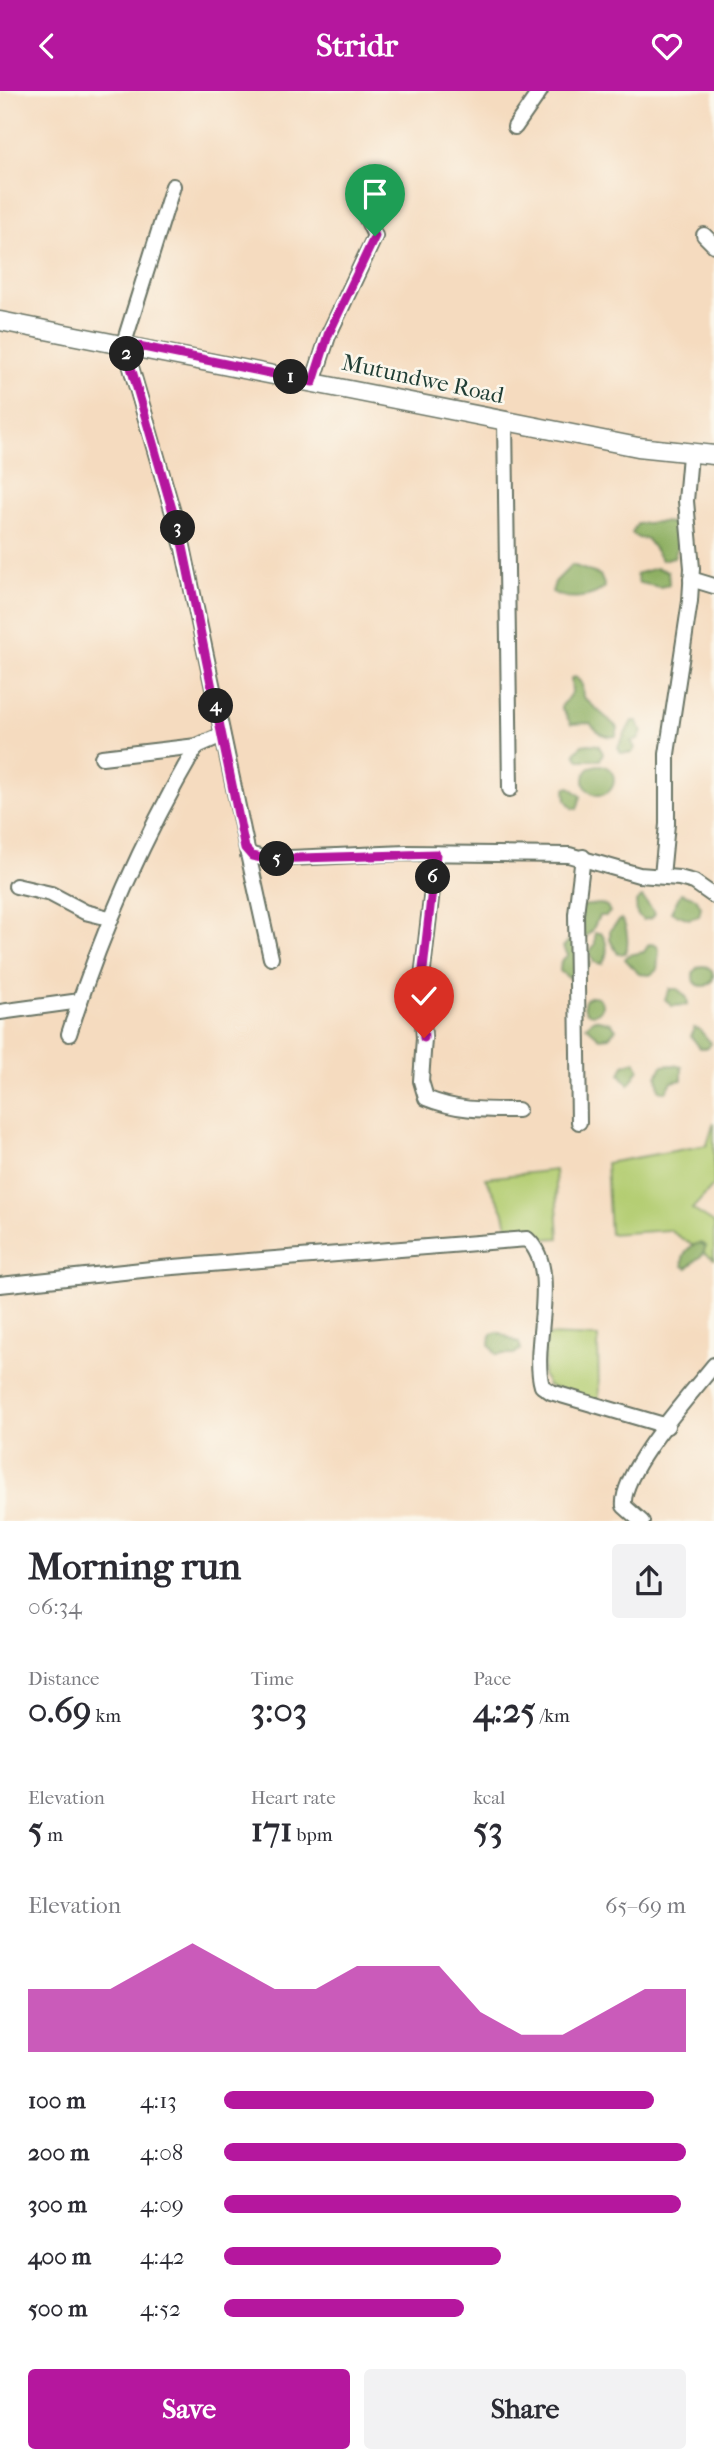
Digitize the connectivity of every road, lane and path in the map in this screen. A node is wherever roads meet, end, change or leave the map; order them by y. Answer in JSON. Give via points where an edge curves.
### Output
{"nodes":[{"id":1,"x":540,"y":91,"type":"edge"},
{"id":2,"x":515,"y":127,"type":"dead end"},
{"id":3,"x":173,"y":186,"type":"dead end"},
{"id":4,"x":360,"y":204,"type":"dead end"},
{"id":5,"x":0,"y":321,"type":"edge"},
{"id":6,"x":124,"y":343,"type":"junction"},
{"id":7,"x":313,"y":382,"type":"junction"},
{"id":8,"x":505,"y":421,"type":"junction"},
{"id":9,"x":690,"y":455,"type":"junction"},
{"id":10,"x":714,"y":455,"type":"edge"},
{"id":11,"x":691,"y":579,"type":"junction"},
{"id":12,"x":714,"y":586,"type":"edge"},
{"id":13,"x":222,"y":735,"type":"junction"},
{"id":14,"x":197,"y":746,"type":"junction"},
{"id":15,"x":102,"y":757,"type":"dead end"},
{"id":16,"x":510,"y":789,"type":"dead end"},
{"id":17,"x":248,"y":853,"type":"junction"},
{"id":18,"x":436,"y":854,"type":"junction"},
{"id":19,"x":583,"y":857,"type":"junction"},
{"id":20,"x":662,"y":876,"type":"junction"},
{"id":21,"x":16,"y":886,"type":"dead end"},
{"id":22,"x":714,"y":896,"type":"edge"},
{"id":23,"x":109,"y":918,"type":"junction"},
{"id":24,"x":271,"y":958,"type":"dead end"},
{"id":25,"x":79,"y":1001,"type":"junction"},
{"id":26,"x":0,"y":1012,"type":"edge"},
{"id":27,"x":69,"y":1034,"type":"dead end"},
{"id":28,"x":518,"y":1110,"type":"dead end"},
{"id":29,"x":579,"y":1122,"type":"dead end"},
{"id":30,"x":0,"y":1286,"type":"edge"},
{"id":31,"x":714,"y":1365,"type":"edge"},
{"id":32,"x":667,"y":1426,"type":"junction"},
{"id":33,"x":642,"y":1521,"type":"edge"}],
"edges":[{"from":1,"to":2,"type":"street"},
{"from":3,"to":6,"type":"street"},
{"from":4,"to":7,"type":"street","via":[[375,236],[328,335]]},
{"from":5,"to":6,"type":"main road","name":"Mutundwe Road"},
{"from":6,"to":7,"type":"main road","name":"Mutundwe Road"},
{"from":6,"to":13,"type":"street","via":[[183,547]]},
{"from":7,"to":8,"type":"main road","name":"Mutundwe Road"},
{"from":8,"to":9,"type":"main road","name":"Mutundwe Road"},
{"from":8,"to":16,"type":"street"},
{"from":9,"to":10,"type":"main road","name":"Mutundwe Road"},
{"from":9,"to":11,"type":"street","via":[[686,501]]},
{"from":11,"to":12,"type":"street"},
{"from":11,"to":20,"type":"street","via":[[667,754]]},
{"from":13,"to":14,"type":"street"},
{"from":13,"to":17,"type":"street"},
{"from":14,"to":15,"type":"street"},
{"from":14,"to":23,"type":"street"},
{"from":17,"to":18,"type":"street","via":[[267,859]]},
{"from":17,"to":24,"type":"street"},
{"from":18,"to":19,"type":"street"},
{"from":18,"to":28,"type":"street","via":[[421,987],[421,1081],[426,1098],[467,1110]]},
{"from":19,"to":20,"type":"street","via":[[639,875]]},
{"from":19,"to":29,"type":"street","via":[[576,914]]},
{"from":20,"to":22,"type":"street","via":[[694,882]]},
{"from":21,"to":23,"type":"street","via":[[51,894],[85,912]]},
{"from":23,"to":25,"type":"street"},
{"from":25,"to":26,"type":"street"},
{"from":25,"to":27,"type":"street"},
{"from":30,"to":32,"type":"street","via":[[161,1268],[527,1239],[539,1256],[543,1284],[542,1386]]},
{"from":31,"to":32,"type":"street"},
{"from":32,"to":33,"type":"street","via":[[642,1457],[625,1490],[624,1506]]}]}
